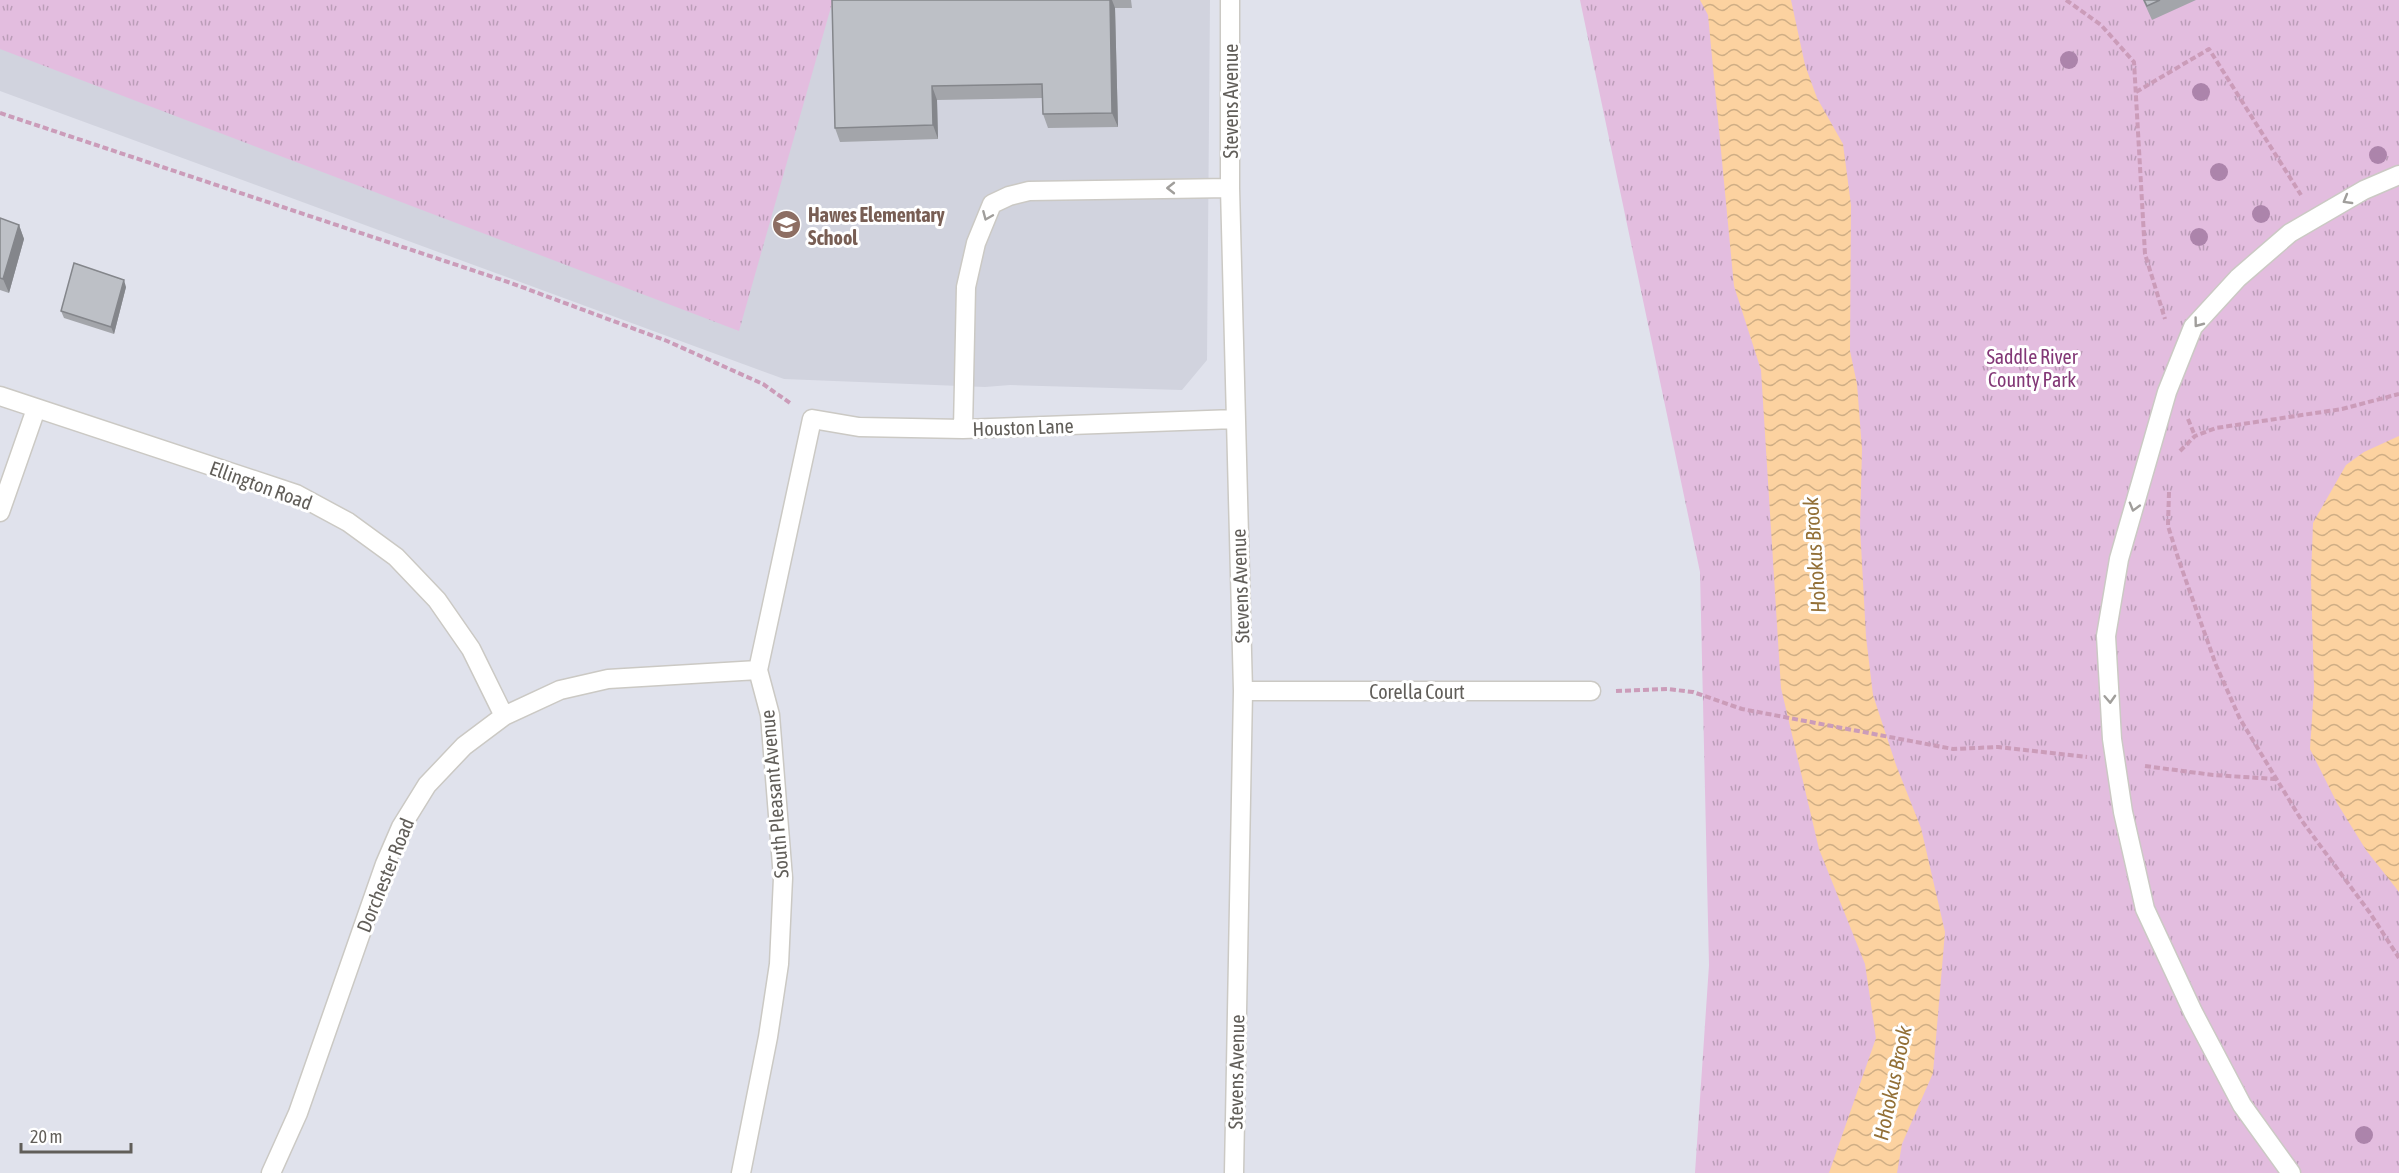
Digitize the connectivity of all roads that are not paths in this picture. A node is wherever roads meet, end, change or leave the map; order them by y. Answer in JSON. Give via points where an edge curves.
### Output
{"nodes":[{"id":1,"x":1230,"y":0,"type":"edge"},
{"id":2,"x":2399,"y":175,"type":"edge"},
{"id":3,"x":1230,"y":188,"type":"junction"},
{"id":4,"x":0,"y":396,"type":"edge"},
{"id":5,"x":36,"y":409,"type":"junction"},
{"id":6,"x":812,"y":419,"type":"joint"},
{"id":7,"x":1235,"y":419,"type":"junction"},
{"id":8,"x":963,"y":429,"type":"junction"},
{"id":9,"x":0,"y":512,"type":"edge"},
{"id":10,"x":758,"y":670,"type":"junction"},
{"id":11,"x":1243,"y":691,"type":"junction"},
{"id":12,"x":1591,"y":691,"type":"road end"},
{"id":13,"x":504,"y":716,"type":"junction"},
{"id":14,"x":270,"y":1173,"type":"edge"},
{"id":15,"x":741,"y":1173,"type":"edge"},
{"id":16,"x":1234,"y":1173,"type":"edge"},
{"id":17,"x":2291,"y":1173,"type":"edge"}],
"edges":[{"from":1,"to":3,"type":"street","name":"Stevens Avenue"},
{"from":2,"to":17,"type":"street","one_way":true,"via":[[2364,190],[2290,233],[2238,278],[2193,327],[2168,392],[2119,559],[2106,636],[2112,739],[2123,812],[2145,909],[2242,1105]]},
{"from":3,"to":7,"type":"street","name":"Stevens Avenue"},
{"from":3,"to":8,"type":"street","one_way":true,"via":[[1029,191],[993,204],[976,243],[966,287]]},
{"from":4,"to":5,"type":"street","name":"Ellington Road"},
{"from":5,"to":9,"type":"street"},
{"from":5,"to":13,"type":"street","name":"Ellington Road","via":[[296,494],[348,522],[396,557],[437,600],[471,649]]},
{"from":6,"to":8,"type":"street","name":"Houston Lane","via":[[859,427]]},
{"from":6,"to":10,"type":"street","name":"South Pleasant Avenue"},
{"from":7,"to":8,"type":"street","name":"Houston Lane"},
{"from":7,"to":11,"type":"street","name":"Stevens Avenue"},
{"from":10,"to":13,"type":"street","name":"Dorchester Road","via":[[608,679],[560,690]]},
{"from":10,"to":15,"type":"street","name":"South Pleasant Avenue","via":[[770,715],[783,878],[779,964]]},
{"from":11,"to":12,"type":"street","name":"Corella Court"},
{"from":11,"to":16,"type":"street","name":"Stevens Avenue"},
{"from":13,"to":14,"type":"street","name":"Dorchester Road","via":[[464,746],[427,785],[401,827],[298,1113]]}]}
